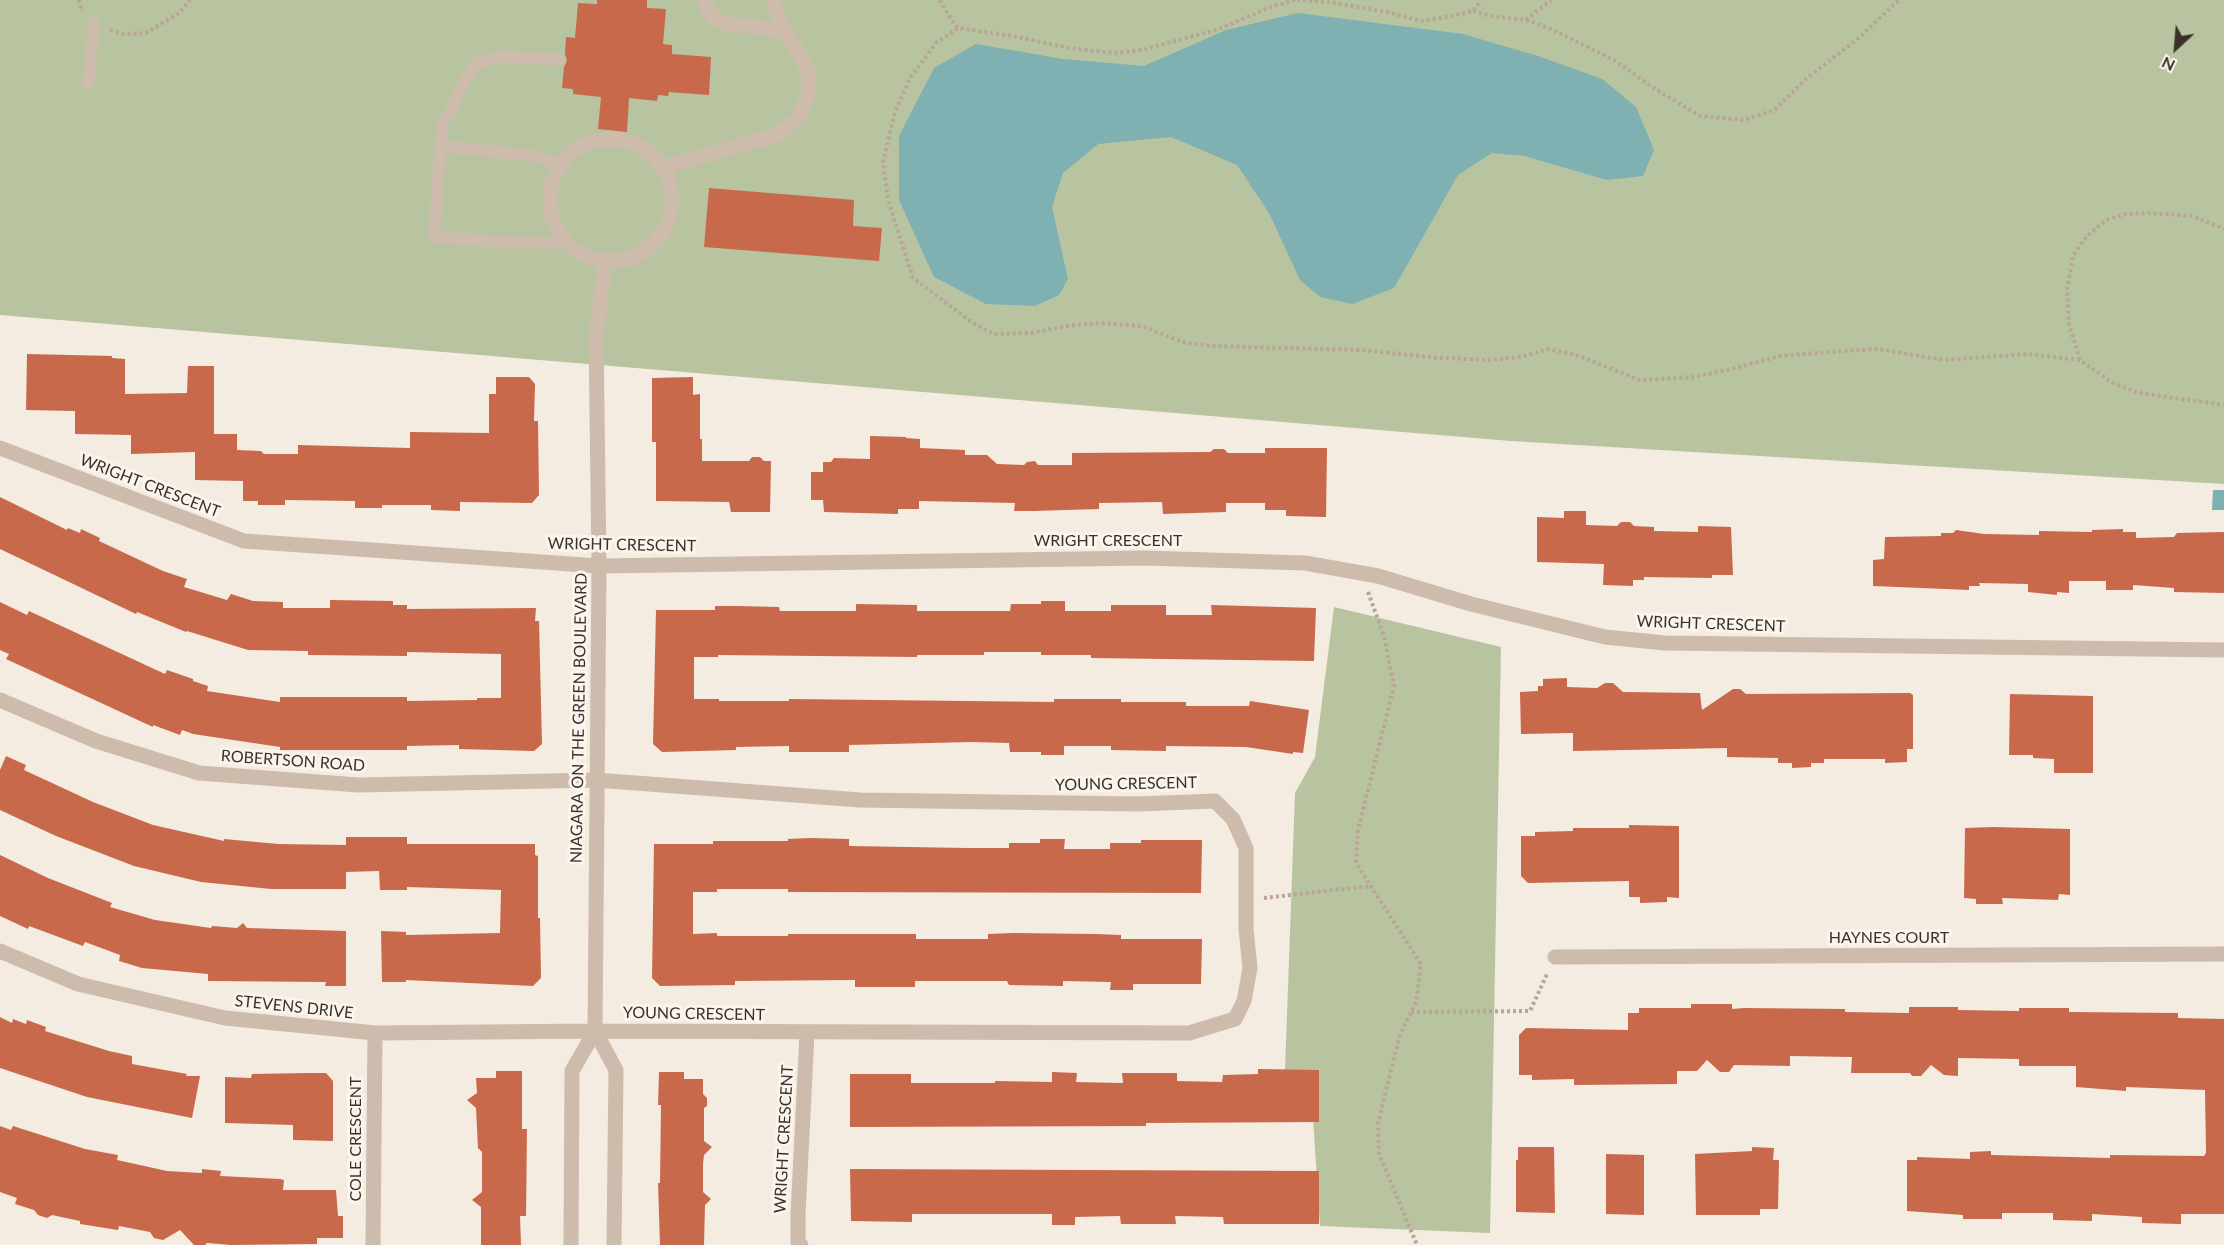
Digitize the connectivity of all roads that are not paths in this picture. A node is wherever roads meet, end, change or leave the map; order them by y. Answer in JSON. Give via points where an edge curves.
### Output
{"nodes":[{"id":1,"x":704,"y":0,"type":"edge"},
{"id":2,"x":773,"y":0,"type":"edge"},
{"id":3,"x":94,"y":23,"type":"road end"},
{"id":4,"x":785,"y":33,"type":"junction"},
{"id":5,"x":559,"y":60,"type":"dead end"},
{"id":6,"x":88,"y":84,"type":"dead end"},
{"id":7,"x":440,"y":146,"type":"junction"},
{"id":8,"x":560,"y":164,"type":"junction"},
{"id":9,"x":664,"y":167,"type":"junction"},
{"id":10,"x":567,"y":243,"type":"junction"},
{"id":11,"x":605,"y":261,"type":"junction"},
{"id":12,"x":0,"y":448,"type":"edge"},
{"id":13,"x":599,"y":566,"type":"junction"},
{"id":14,"x":2224,"y":650,"type":"edge"},
{"id":15,"x":0,"y":700,"type":"edge"},
{"id":16,"x":596,"y":780,"type":"junction"},
{"id":17,"x":0,"y":951,"type":"edge"},
{"id":18,"x":2224,"y":954,"type":"edge"},
{"id":19,"x":1555,"y":957,"type":"road end"},
{"id":20,"x":595,"y":1031,"type":"junction"},
{"id":21,"x":375,"y":1033,"type":"junction"},
{"id":22,"x":807,"y":1033,"type":"junction"},
{"id":23,"x":374,"y":1245,"type":"edge"},
{"id":24,"x":571,"y":1245,"type":"edge"},
{"id":25,"x":614,"y":1245,"type":"edge"},
{"id":26,"x":801,"y":1245,"type":"edge"}],
"edges":[{"from":1,"to":4,"type":"street","via":[[718,21]]},
{"from":2,"to":4,"type":"street"},
{"from":3,"to":6,"type":"lane"},
{"from":4,"to":9,"type":"street","via":[[809,74],[809,93],[800,116],[777,135]]},
{"from":5,"to":7,"type":"lane","via":[[499,56],[479,63],[466,76],[442,122]]},
{"from":7,"to":8,"type":"lane","via":[[535,156]]},
{"from":7,"to":10,"type":"lane","via":[[434,237]]},
{"from":8,"to":9,"type":"street","via":[[574,150],[592,141],[611,138],[631,141]]},
{"from":8,"to":10,"type":"street","via":[[551,184],[549,205],[555,226]]},
{"from":9,"to":11,"type":"street","via":[[672,203],[668,222],[658,239],[625,260]]},
{"from":10,"to":11,"type":"street","via":[[585,256]]},
{"from":11,"to":13,"type":"street","name":"NIAGARA ON THE GREEN BOULEVARD","via":[[596,335]]},
{"from":12,"to":13,"type":"street","name":"WRIGHT CRESCENT","via":[[244,541]]},
{"from":13,"to":14,"type":"street","name":"WRIGHT CRESCENT","via":[[1145,558],[1305,563],[1360,573],[1605,637],[1665,643]]},
{"from":13,"to":16,"type":"street","name":"NIAGARA ON THE GREEN BOULEVARD"},
{"from":15,"to":16,"type":"street","name":"ROBERTSON ROAD","via":[[96,741],[199,773],[358,785]]},
{"from":16,"to":20,"type":"street","name":"NIAGARA ON THE GREEN BOULEVARD"},
{"from":16,"to":22,"type":"street","name":"YOUNG CRESCENT","via":[[860,800],[1138,804],[1215,801],[1233,819],[1246,848],[1250,968],[1244,1001],[1235,1020],[1189,1033]]},
{"from":17,"to":21,"type":"street","name":"STEVENS DRIVE","via":[[78,984],[225,1018]]},
{"from":18,"to":19,"type":"street","name":"HAYNES COURT"},
{"from":20,"to":21,"type":"street","name":"STEVENS DRIVE"},
{"from":20,"to":22,"type":"street","name":"YOUNG CRESCENT"},
{"from":20,"to":24,"type":"street","name":"NIAGARA ON THE GREEN BOULEVARD","via":[[572,1071]]},
{"from":20,"to":25,"type":"street","name":"NIAGARA ON THE GREEN BOULEVARD","via":[[616,1070]]},
{"from":21,"to":23,"type":"street","name":"COLE CRESCENT"},
{"from":22,"to":26,"type":"street","name":"WRIGHT CRESCENT","via":[[798,1215]]}]}
